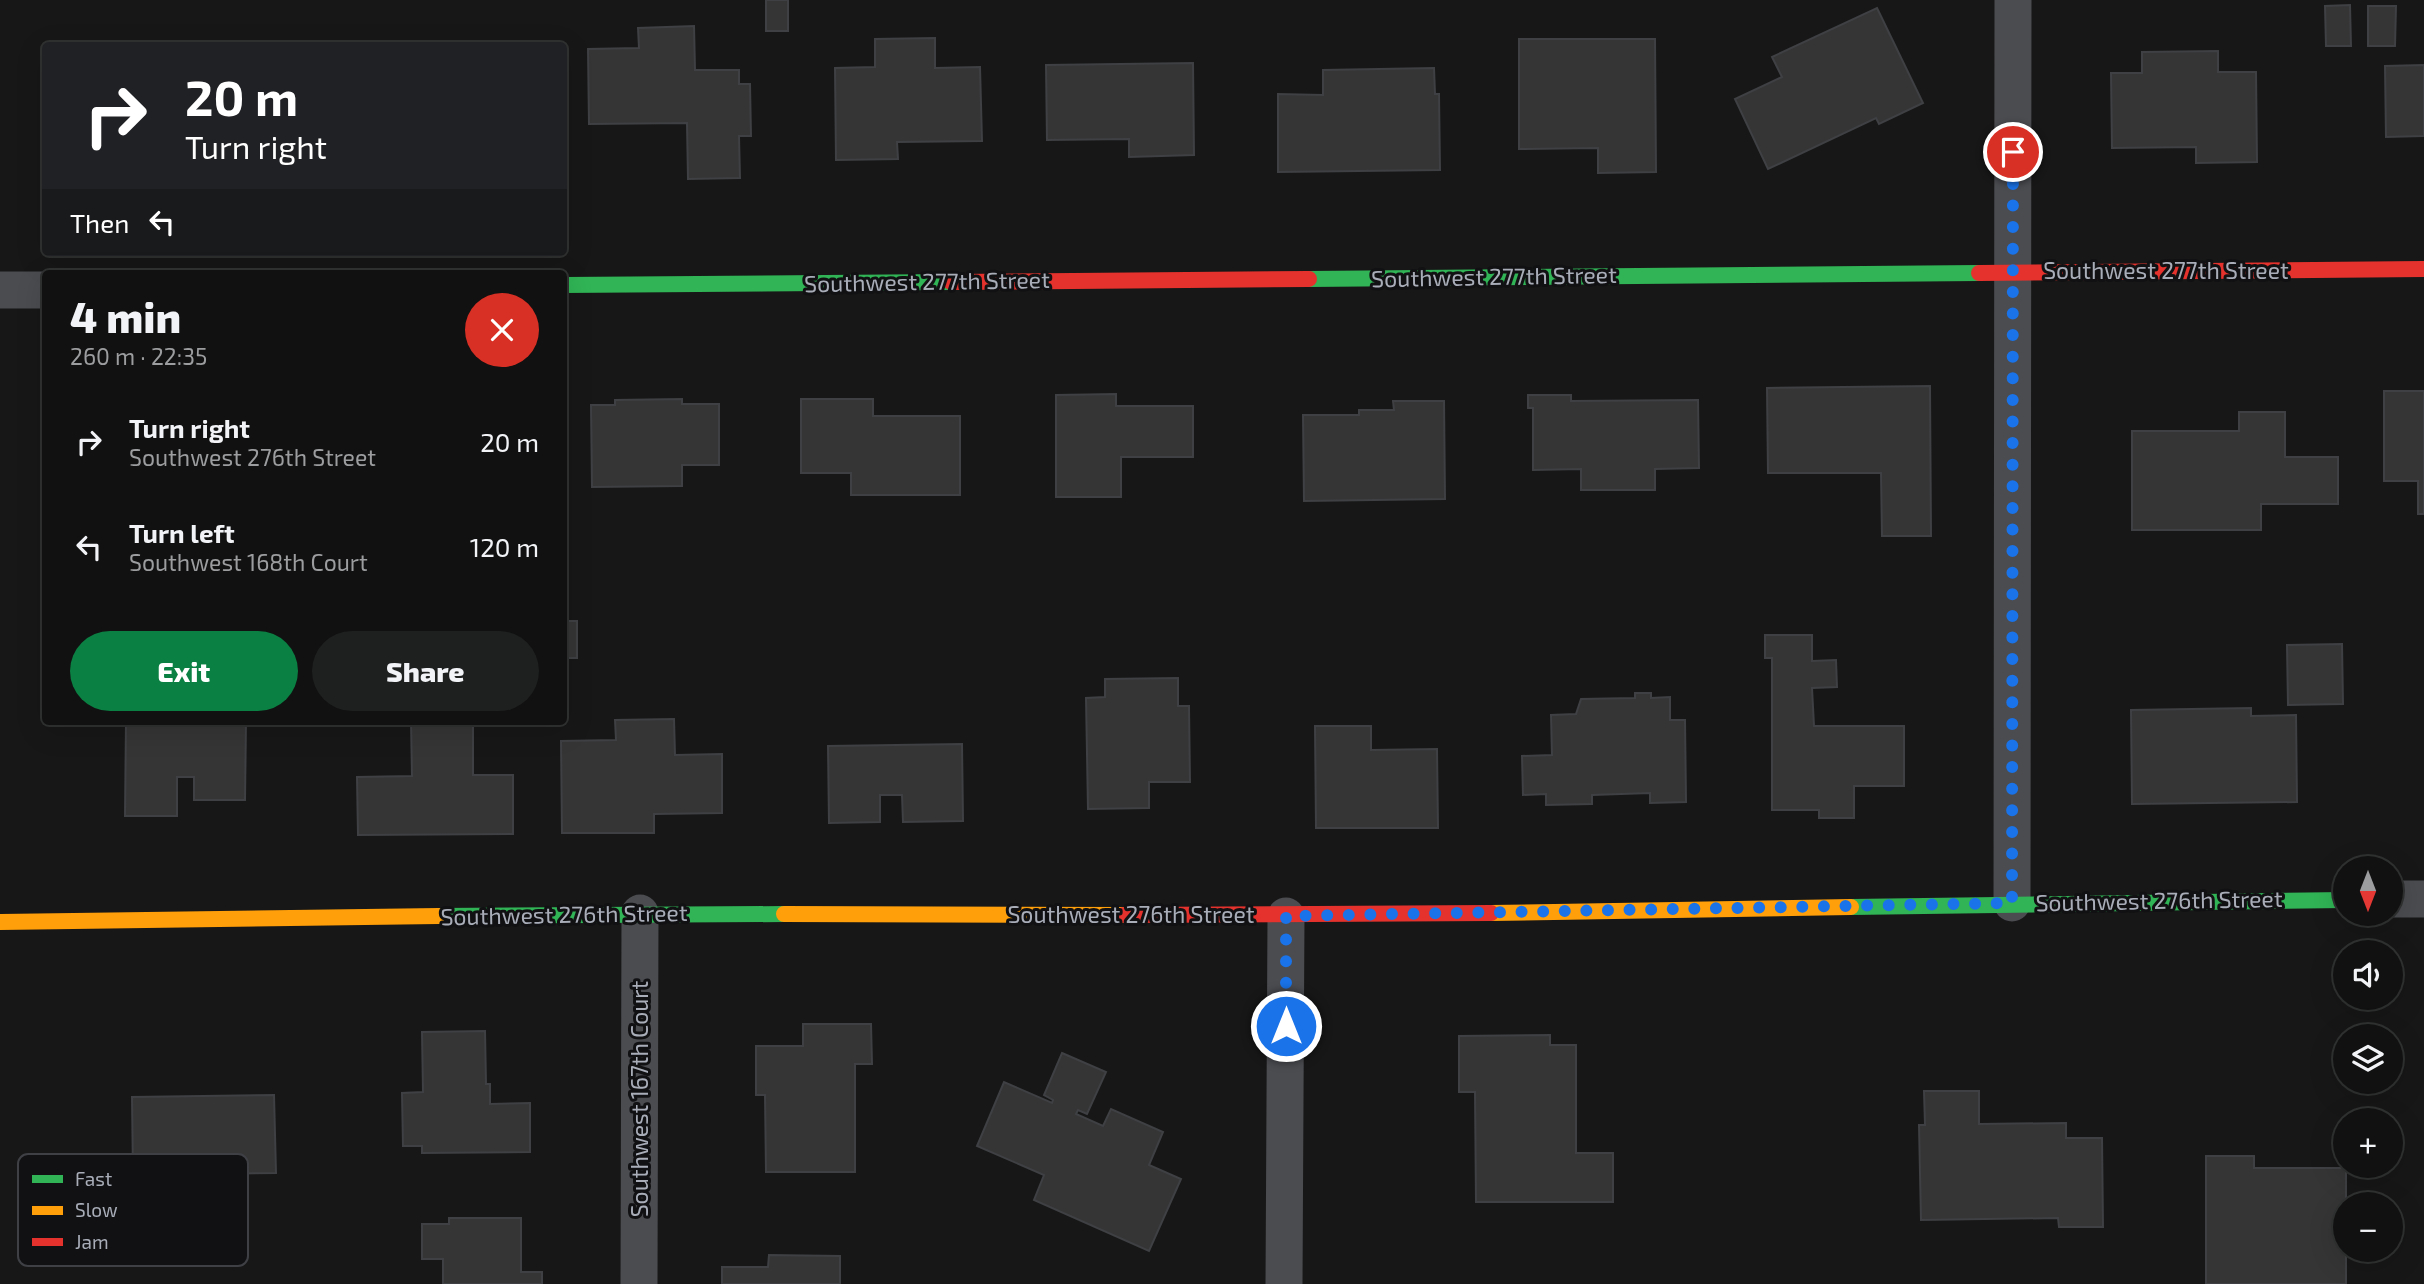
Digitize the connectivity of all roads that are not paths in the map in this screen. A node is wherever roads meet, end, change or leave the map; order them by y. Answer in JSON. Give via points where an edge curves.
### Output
{"nodes":[{"id":1,"x":2013,"y":0,"type":"edge"},
{"id":2,"x":2424,"y":269,"type":"edge"},
{"id":3,"x":2013,"y":272,"type":"junction"},
{"id":4,"x":567,"y":285,"type":"edge"},
{"id":5,"x":0,"y":290,"type":"edge"},
{"id":6,"x":42,"y":290,"type":"edge"},
{"id":7,"x":2403,"y":899,"type":"edge"},
{"id":8,"x":2424,"y":899,"type":"edge"},
{"id":9,"x":2333,"y":900,"type":"edge"},
{"id":10,"x":2012,"y":903,"type":"junction"},
{"id":11,"x":640,"y":913,"type":"junction"},
{"id":12,"x":1286,"y":916,"type":"junction"},
{"id":13,"x":0,"y":922,"type":"edge"},
{"id":14,"x":639,"y":1284,"type":"edge"},
{"id":15,"x":1284,"y":1284,"type":"edge"}],
"edges":[{"from":1,"to":3,"type":"street"},
{"from":2,"to":3,"type":"street","name":"Southwest 277th Street"},
{"from":3,"to":4,"type":"street","name":"Southwest 277th Street"},
{"from":3,"to":10,"type":"street"},
{"from":5,"to":6,"type":"street"},
{"from":7,"to":8,"type":"street"},
{"from":9,"to":10,"type":"street","name":"Southwest 276th Street"},
{"from":10,"to":12,"type":"street","name":"Southwest 276th Street"},
{"from":11,"to":12,"type":"street","name":"Southwest 276th Street"},
{"from":11,"to":13,"type":"street","name":"Southwest 276th Street"},
{"from":11,"to":14,"type":"street","name":"Southwest 167th Court"},
{"from":12,"to":15,"type":"street"}]}
